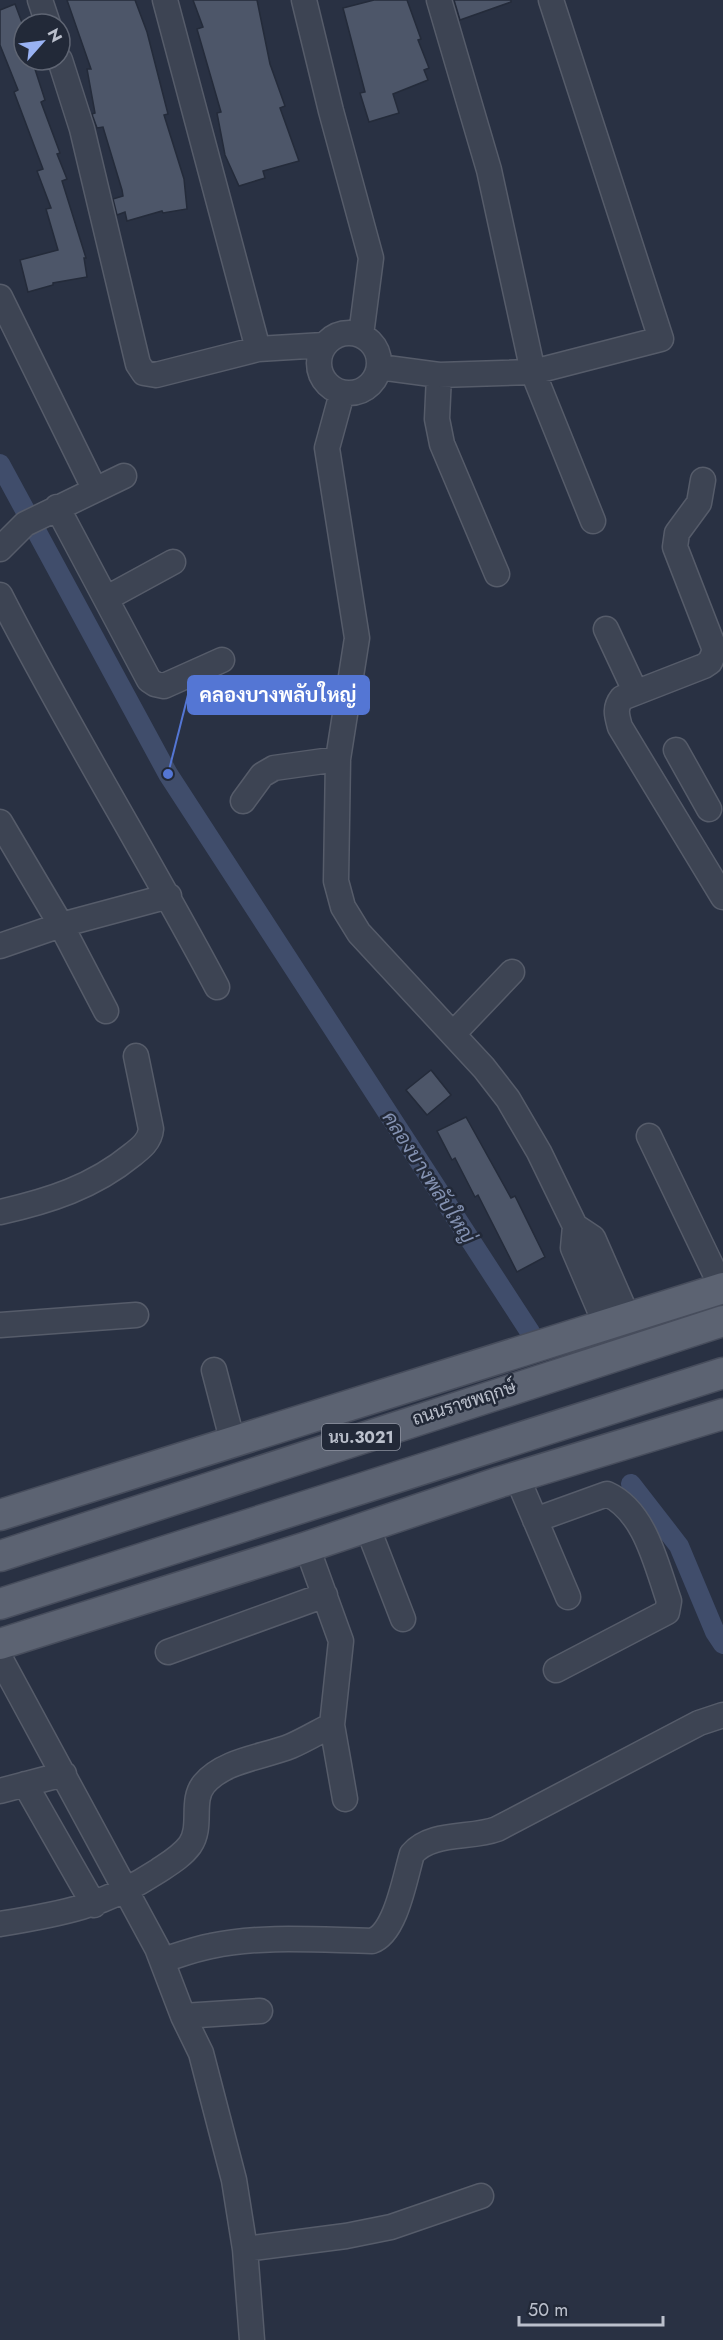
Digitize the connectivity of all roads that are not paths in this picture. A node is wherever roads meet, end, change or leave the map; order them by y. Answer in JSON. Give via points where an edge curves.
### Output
{"nodes":[{"id":1,"x":165,"y":0,"type":"edge"},
{"id":2,"x":304,"y":0,"type":"edge"},
{"id":3,"x":439,"y":0,"type":"edge"},
{"id":4,"x":551,"y":0,"type":"edge"},
{"id":5,"x":64,"y":72,"type":"edge"},
{"id":6,"x":0,"y":297,"type":"edge"},
{"id":7,"x":362,"y":335,"type":"junction"},
{"id":8,"x":324,"y":345,"type":"junction"},
{"id":9,"x":258,"y":349,"type":"junction"},
{"id":10,"x":379,"y":367,"type":"junction"},
{"id":11,"x":533,"y":372,"type":"junction"},
{"id":12,"x":439,"y":375,"type":"junction"},
{"id":13,"x":342,"y":393,"type":"junction"},
{"id":14,"x":124,"y":476,"type":"dead end"},
{"id":15,"x":703,"y":480,"type":"dead end"},
{"id":16,"x":95,"y":490,"type":"junction"},
{"id":17,"x":57,"y":507,"type":"junction"},
{"id":18,"x":593,"y":521,"type":"dead end"},
{"id":19,"x":0,"y":549,"type":"edge"},
{"id":20,"x":173,"y":562,"type":"dead end"},
{"id":21,"x":497,"y":574,"type":"dead end"},
{"id":22,"x":0,"y":595,"type":"edge"},
{"id":23,"x":107,"y":598,"type":"junction"},
{"id":24,"x":606,"y":629,"type":"dead end"},
{"id":25,"x":717,"y":635,"type":"edge"},
{"id":26,"x":222,"y":660,"type":"dead end"},
{"id":27,"x":635,"y":691,"type":"junction"},
{"id":28,"x":676,"y":750,"type":"dead end"},
{"id":29,"x":339,"y":759,"type":"junction"},
{"id":30,"x":243,"y":801,"type":"dead end"},
{"id":31,"x":716,"y":806,"type":"edge"},
{"id":32,"x":0,"y":822,"type":"edge"},
{"id":33,"x":681,"y":827,"type":"junction"},
{"id":34,"x":169,"y":896,"type":"junction"},
{"id":35,"x":723,"y":897,"type":"edge"},
{"id":36,"x":61,"y":925,"type":"junction"},
{"id":37,"x":0,"y":946,"type":"edge"},
{"id":38,"x":512,"y":972,"type":"dead end"},
{"id":39,"x":217,"y":987,"type":"dead end"},
{"id":40,"x":106,"y":1011,"type":"dead end"},
{"id":41,"x":453,"y":1034,"type":"junction"},
{"id":42,"x":136,"y":1056,"type":"dead end"},
{"id":43,"x":649,"y":1136,"type":"dead end"},
{"id":44,"x":3,"y":1204,"type":"edge"},
{"id":45,"x":723,"y":1288,"type":"edge"},
{"id":46,"x":136,"y":1315,"type":"dead end"},
{"id":47,"x":723,"y":1321,"type":"edge"},
{"id":48,"x":0,"y":1325,"type":"edge"},
{"id":49,"x":608,"y":1325,"type":"junction"},
{"id":50,"x":214,"y":1370,"type":"dead end"},
{"id":51,"x":723,"y":1373,"type":"edge"},
{"id":52,"x":667,"y":1390,"type":"junction"},
{"id":53,"x":472,"y":1400,"type":"junction"},
{"id":54,"x":723,"y":1414,"type":"edge"},
{"id":55,"x":233,"y":1443,"type":"junction"},
{"id":56,"x":508,"y":1479,"type":"junction"},
{"id":57,"x":0,"y":1515,"type":"edge"},
{"id":58,"x":535,"y":1520,"type":"junction"},
{"id":59,"x":367,"y":1526,"type":"junction"},
{"id":60,"x":307,"y":1547,"type":"junction"},
{"id":61,"x":0,"y":1556,"type":"edge"},
{"id":62,"x":325,"y":1595,"type":"junction"},
{"id":63,"x":568,"y":1597,"type":"dead end"},
{"id":64,"x":0,"y":1604,"type":"edge"},
{"id":65,"x":403,"y":1619,"type":"dead end"},
{"id":66,"x":0,"y":1644,"type":"edge"},
{"id":67,"x":168,"y":1652,"type":"dead end"},
{"id":68,"x":0,"y":1658,"type":"edge"},
{"id":69,"x":556,"y":1670,"type":"dead end"},
{"id":70,"x":723,"y":1715,"type":"edge"},
{"id":71,"x":332,"y":1725,"type":"junction"},
{"id":72,"x":64,"y":1774,"type":"junction"},
{"id":73,"x":25,"y":1784,"type":"junction"},
{"id":74,"x":0,"y":1791,"type":"edge"},
{"id":75,"x":345,"y":1799,"type":"dead end"},
{"id":76,"x":126,"y":1890,"type":"junction"},
{"id":77,"x":93,"y":1905,"type":"junction"},
{"id":78,"x":0,"y":1924,"type":"edge"},
{"id":79,"x":163,"y":1960,"type":"junction"},
{"id":80,"x":260,"y":2011,"type":"dead end"},
{"id":81,"x":183,"y":2016,"type":"junction"},
{"id":82,"x":482,"y":2196,"type":"dead end"},
{"id":83,"x":245,"y":2249,"type":"junction"},
{"id":84,"x":252,"y":2340,"type":"edge"}],
"edges":[{"from":1,"to":9,"type":"street"},
{"from":2,"to":7,"type":"street","via":[[371,258]]},
{"from":3,"to":11,"type":"street","via":[[489,170]]},
{"from":4,"to":11,"type":"street","via":[[661,339]]},
{"from":5,"to":9,"type":"street","via":[[82,129],[138,364],[144,372],[156,375]]},
{"from":6,"to":16,"type":"street"},
{"from":7,"to":8,"type":"street","via":[[341,334]]},
{"from":7,"to":10,"type":"street","via":[[375,348]]},
{"from":8,"to":9,"type":"street"},
{"from":8,"to":13,"type":"street","via":[[320,374]]},
{"from":10,"to":12,"type":"street"},
{"from":10,"to":13,"type":"street","via":[[370,385],[362,391]]},
{"from":11,"to":12,"type":"street"},
{"from":11,"to":18,"type":"street"},
{"from":12,"to":21,"type":"street","via":[[437,419],[442,444]]},
{"from":13,"to":29,"type":"street","via":[[327,448],[357,638]]},
{"from":14,"to":16,"type":"street"},
{"from":15,"to":25,"type":"street","via":[[699,503],[677,533],[675,547]]},
{"from":16,"to":17,"type":"street"},
{"from":17,"to":19,"type":"street","via":[[25,524]]},
{"from":17,"to":23,"type":"street"},
{"from":20,"to":23,"type":"street"},
{"from":22,"to":34,"type":"street","via":[[75,735]]},
{"from":23,"to":26,"type":"street","via":[[149,680],[155,684],[164,686]]},
{"from":24,"to":27,"type":"street"},
{"from":25,"to":27,"type":"street","via":[[710,662]]},
{"from":27,"to":33,"type":"street","via":[[617,705],[620,727]]},
{"from":28,"to":31,"type":"street"},
{"from":29,"to":30,"type":"street","via":[[274,768],[261,775]]},
{"from":29,"to":41,"type":"street","via":[[336,881],[344,907],[359,933]]},
{"from":31,"to":33,"type":"street"},
{"from":32,"to":36,"type":"street"},
{"from":33,"to":35,"type":"street"},
{"from":34,"to":36,"type":"street"},
{"from":34,"to":39,"type":"street"},
{"from":36,"to":37,"type":"street"},
{"from":36,"to":40,"type":"street"},
{"from":38,"to":41,"type":"street"},
{"from":41,"to":49,"type":"street","via":[[508,1099],[539,1152],[575,1226],[573,1248]]},
{"from":42,"to":44,"type":"street","via":[[151,1129],[142,1147],[100,1178],[48,1201]]},
{"from":43,"to":45,"type":"street"},
{"from":45,"to":49,"type":"main road","name":"ถนนราชพฤกษ์","number":"นบ.3021"},
{"from":46,"to":48,"type":"street"},
{"from":47,"to":53,"type":"main road","name":"ถนนราชพฤกษ์","number":"นบ.3021"},
{"from":49,"to":53,"type":"main road"},
{"from":49,"to":55,"type":"main road","name":"ถนนราชพฤกษ์","number":"นบ.3021"},
{"from":50,"to":55,"type":"street"},
{"from":51,"to":52,"type":"main road","number":"นบ.3021"},
{"from":52,"to":56,"type":"main road"},
{"from":52,"to":64,"type":"main road","number":"นบ.3021"},
{"from":53,"to":61,"type":"main road","name":"ถนนราชพฤกษ์","number":"นบ.3021"},
{"from":54,"to":56,"type":"main road"},
{"from":55,"to":57,"type":"main road","name":"ถนนราชพฤกษ์","number":"นบ.3021"},
{"from":56,"to":58,"type":"street"},
{"from":56,"to":59,"type":"main road"},
{"from":58,"to":63,"type":"street"},
{"from":58,"to":69,"type":"street","via":[[607,1494],[620,1500],[638,1520],[669,1601],[667,1612]]},
{"from":59,"to":60,"type":"main road"},
{"from":59,"to":65,"type":"street"},
{"from":60,"to":62,"type":"street"},
{"from":60,"to":66,"type":"main road"},
{"from":62,"to":67,"type":"street"},
{"from":62,"to":71,"type":"street","via":[[341,1641]]},
{"from":68,"to":72,"type":"street"},
{"from":70,"to":79,"type":"street","via":[[699,1722],[497,1829],[419,1845],[412,1854],[390,1928],[380,1938],[235,1942]]},
{"from":71,"to":75,"type":"street"},
{"from":71,"to":76,"type":"street","via":[[291,1746],[225,1769],[204,1784],[198,1796],[197,1829],[190,1844],[178,1858]]},
{"from":72,"to":73,"type":"street"},
{"from":72,"to":76,"type":"street"},
{"from":73,"to":74,"type":"street"},
{"from":73,"to":77,"type":"street"},
{"from":76,"to":77,"type":"street"},
{"from":76,"to":79,"type":"street"},
{"from":77,"to":78,"type":"street"},
{"from":79,"to":81,"type":"street"},
{"from":80,"to":81,"type":"street"},
{"from":81,"to":83,"type":"street","via":[[201,2053],[222,2130]]},
{"from":82,"to":83,"type":"street","via":[[391,2227]]},
{"from":83,"to":84,"type":"street"}]}
